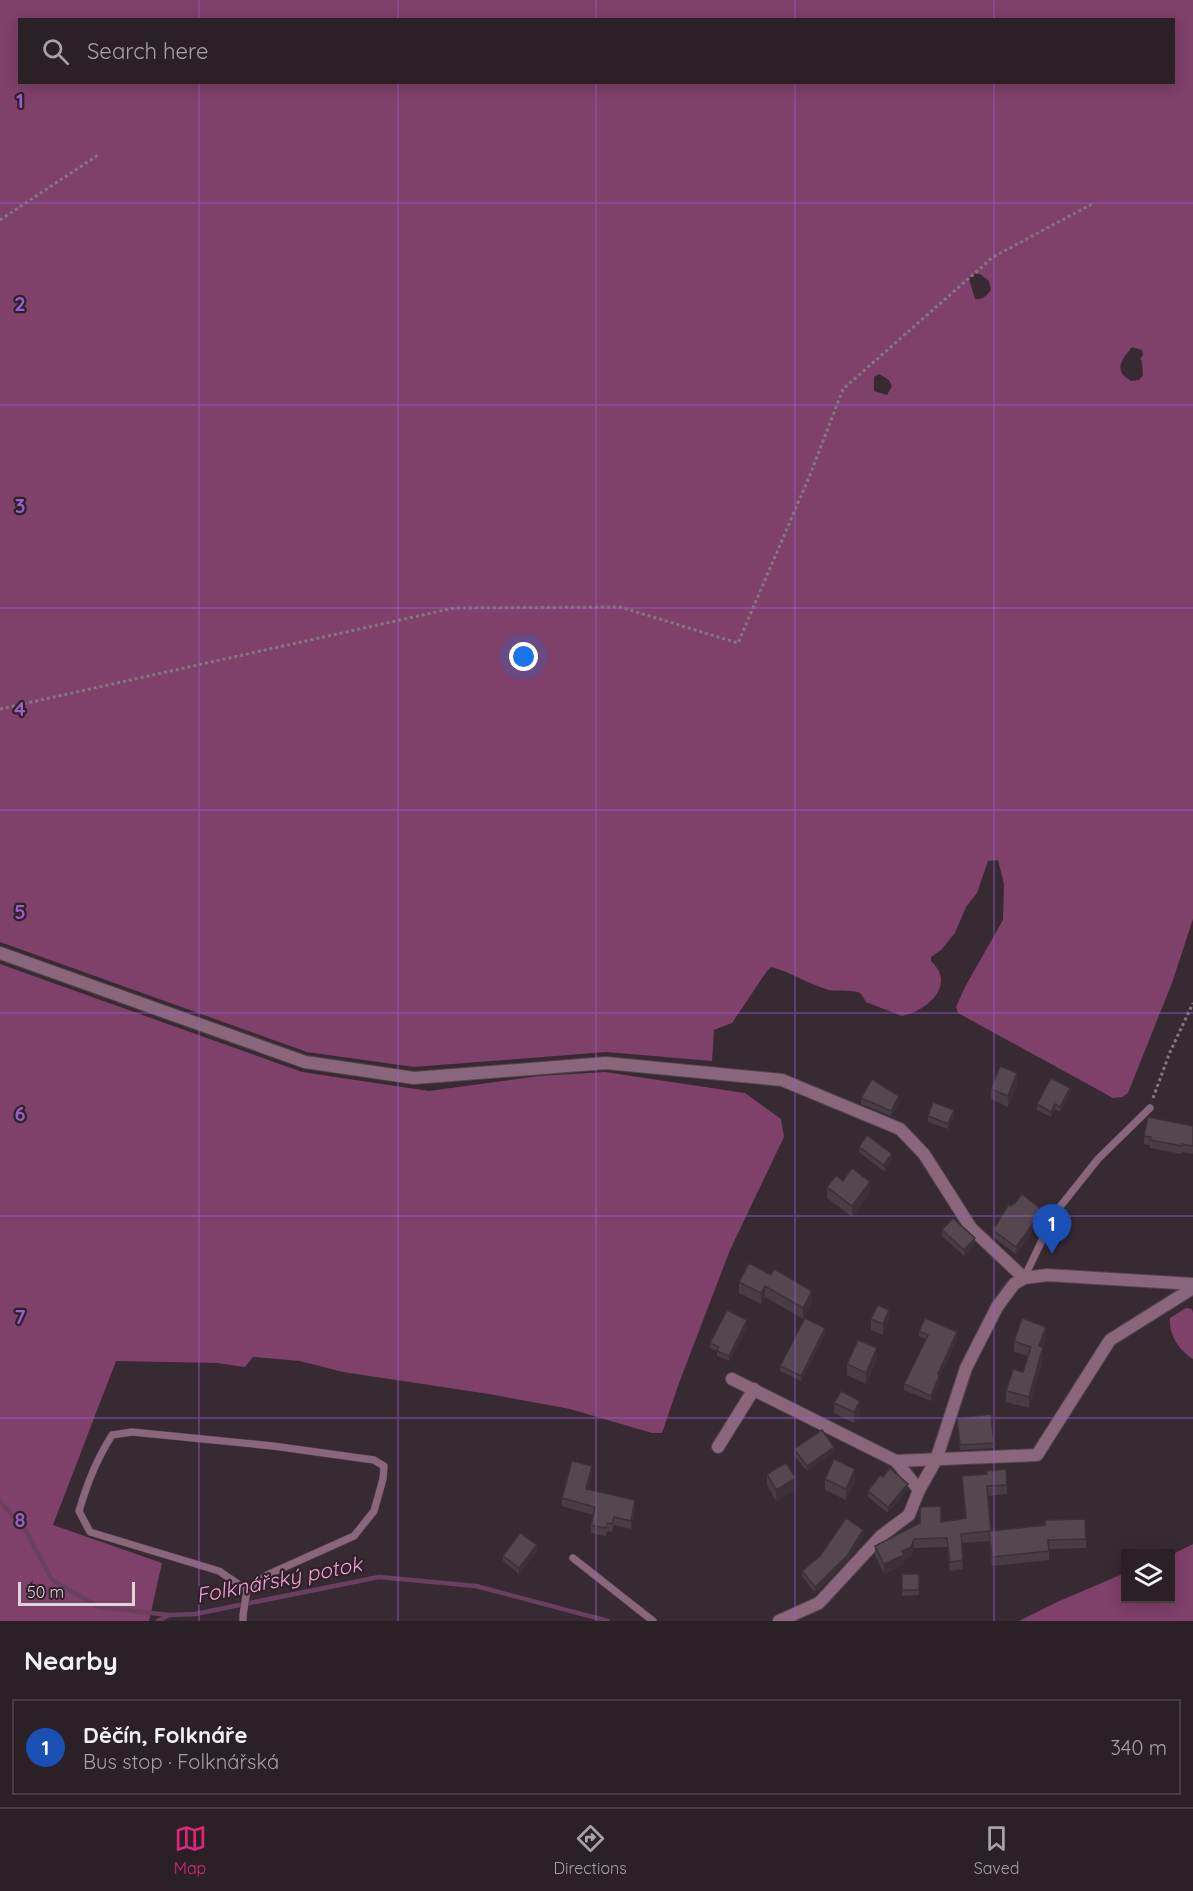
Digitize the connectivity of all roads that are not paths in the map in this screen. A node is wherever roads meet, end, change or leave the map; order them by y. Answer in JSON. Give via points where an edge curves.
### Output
{"nodes":[{"id":1,"x":0,"y":953,"type":"edge"},
{"id":2,"x":1150,"y":1108,"type":"road end"},
{"id":3,"x":1024,"y":1278,"type":"junction"},
{"id":4,"x":1193,"y":1286,"type":"edge"},
{"id":5,"x":732,"y":1379,"type":"dead end"},
{"id":6,"x":754,"y":1389,"type":"junction"},
{"id":7,"x":718,"y":1447,"type":"dead end"},
{"id":8,"x":936,"y":1460,"type":"junction"},
{"id":9,"x":896,"y":1461,"type":"junction"},
{"id":10,"x":919,"y":1490,"type":"junction"},
{"id":11,"x":573,"y":1558,"type":"dead end"},
{"id":12,"x":247,"y":1590,"type":"junction"},
{"id":13,"x":243,"y":1618,"type":"edge"},
{"id":14,"x":653,"y":1621,"type":"edge"},
{"id":15,"x":779,"y":1621,"type":"edge"}],
"edges":[{"from":1,"to":3,"type":"street","via":[[304,1062],[414,1078],[606,1063],[782,1080],[900,1129],[924,1154],[971,1228]]},
{"from":2,"to":3,"type":"lane","via":[[1098,1159],[1055,1213]]},
{"from":3,"to":4,"type":"street","via":[[1047,1275]]},
{"from":3,"to":8,"type":"street","via":[[1014,1284],[997,1306],[966,1368]]},
{"from":4,"to":8,"type":"street","via":[[1110,1340],[1037,1455]]},
{"from":5,"to":6,"type":"street"},
{"from":6,"to":7,"type":"street"},
{"from":6,"to":9,"type":"street"},
{"from":8,"to":9,"type":"street"},
{"from":8,"to":10,"type":"street"},
{"from":9,"to":10,"type":"street"},
{"from":10,"to":15,"type":"street","via":[[909,1515],[881,1536],[819,1603]]},
{"from":11,"to":14,"type":"lane"},
{"from":12,"to":12,"type":"lane","via":[[267,1575],[354,1536],[374,1510],[384,1466],[374,1460],[273,1446],[132,1432],[112,1435],[89,1478],[79,1511],[90,1533],[219,1571]]},
{"from":12,"to":13,"type":"lane"}]}
